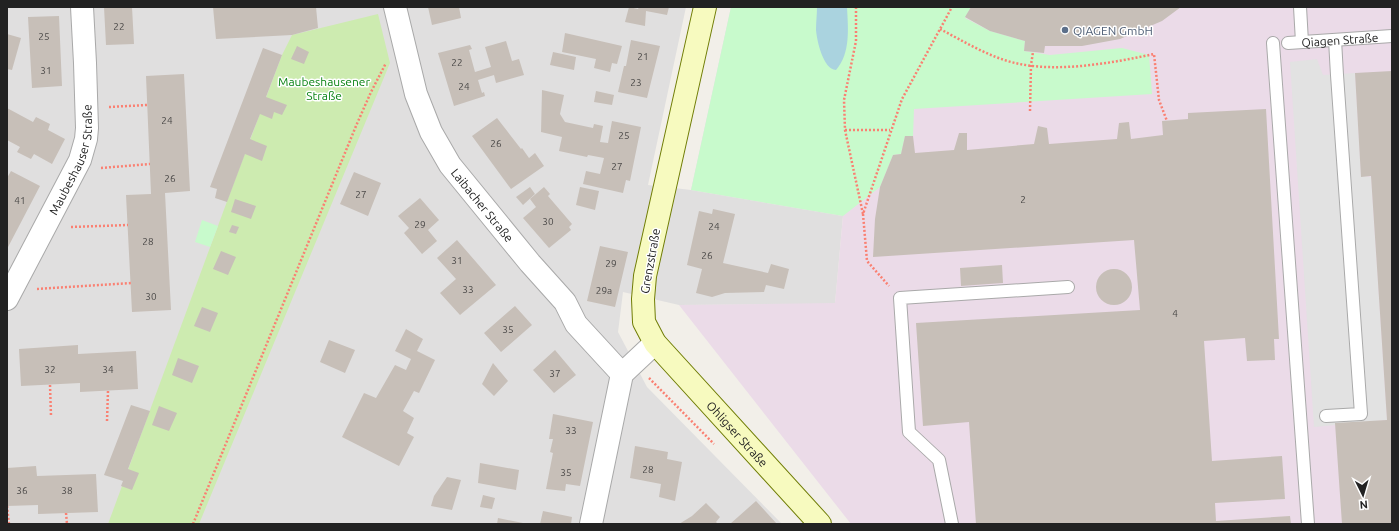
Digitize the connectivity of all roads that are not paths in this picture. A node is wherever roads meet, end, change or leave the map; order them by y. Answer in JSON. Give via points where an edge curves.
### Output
{"nodes":[{"id":1,"x":82,"y":7,"type":"edge"},
{"id":2,"x":395,"y":7,"type":"edge"},
{"id":3,"x":705,"y":7,"type":"edge"},
{"id":4,"x":1300,"y":7,"type":"edge"},
{"id":5,"x":1392,"y":36,"type":"edge"},
{"id":6,"x":1335,"y":40,"type":"junction"},
{"id":7,"x":1302,"y":42,"type":"junction"},
{"id":8,"x":1273,"y":43,"type":"dead end"},
{"id":9,"x":1288,"y":43,"type":"dead end"},
{"id":10,"x":1068,"y":287,"type":"dead end"},
{"id":11,"x":9,"y":295,"type":"edge"},
{"id":12,"x":655,"y":343,"type":"junction"},
{"id":13,"x":628,"y":368,"type":"junction"},
{"id":14,"x":1326,"y":416,"type":"dead end"},
{"id":15,"x":591,"y":524,"type":"edge"},
{"id":16,"x":820,"y":524,"type":"edge"},
{"id":17,"x":952,"y":524,"type":"edge"},
{"id":18,"x":1308,"y":524,"type":"edge"}],
"edges":[{"from":1,"to":11,"type":"street","name":"Maubeshauser Straße","via":[[86,139],[80,160]]},
{"from":2,"to":13,"type":"street","name":"Laibacher Straße","via":[[416,94],[431,132],[450,164],[565,302],[576,324]]},
{"from":3,"to":12,"type":"main road","name":"Grenzstraße","via":[[645,276],[644,322]]},
{"from":4,"to":7,"type":"lane"},
{"from":5,"to":6,"type":"lane","name":"Qiagen Straße"},
{"from":6,"to":7,"type":"lane","name":"Qiagen Straße"},
{"from":6,"to":14,"type":"lane","via":[[1361,414]]},
{"from":7,"to":9,"type":"lane","name":"Qiagen Straße"},
{"from":8,"to":18,"type":"lane"},
{"from":10,"to":17,"type":"lane","via":[[900,298],[909,432],[939,460]]},
{"from":12,"to":13,"type":"street"},
{"from":12,"to":16,"type":"main road","name":"Ohligser Straße"},
{"from":13,"to":15,"type":"street"}]}
